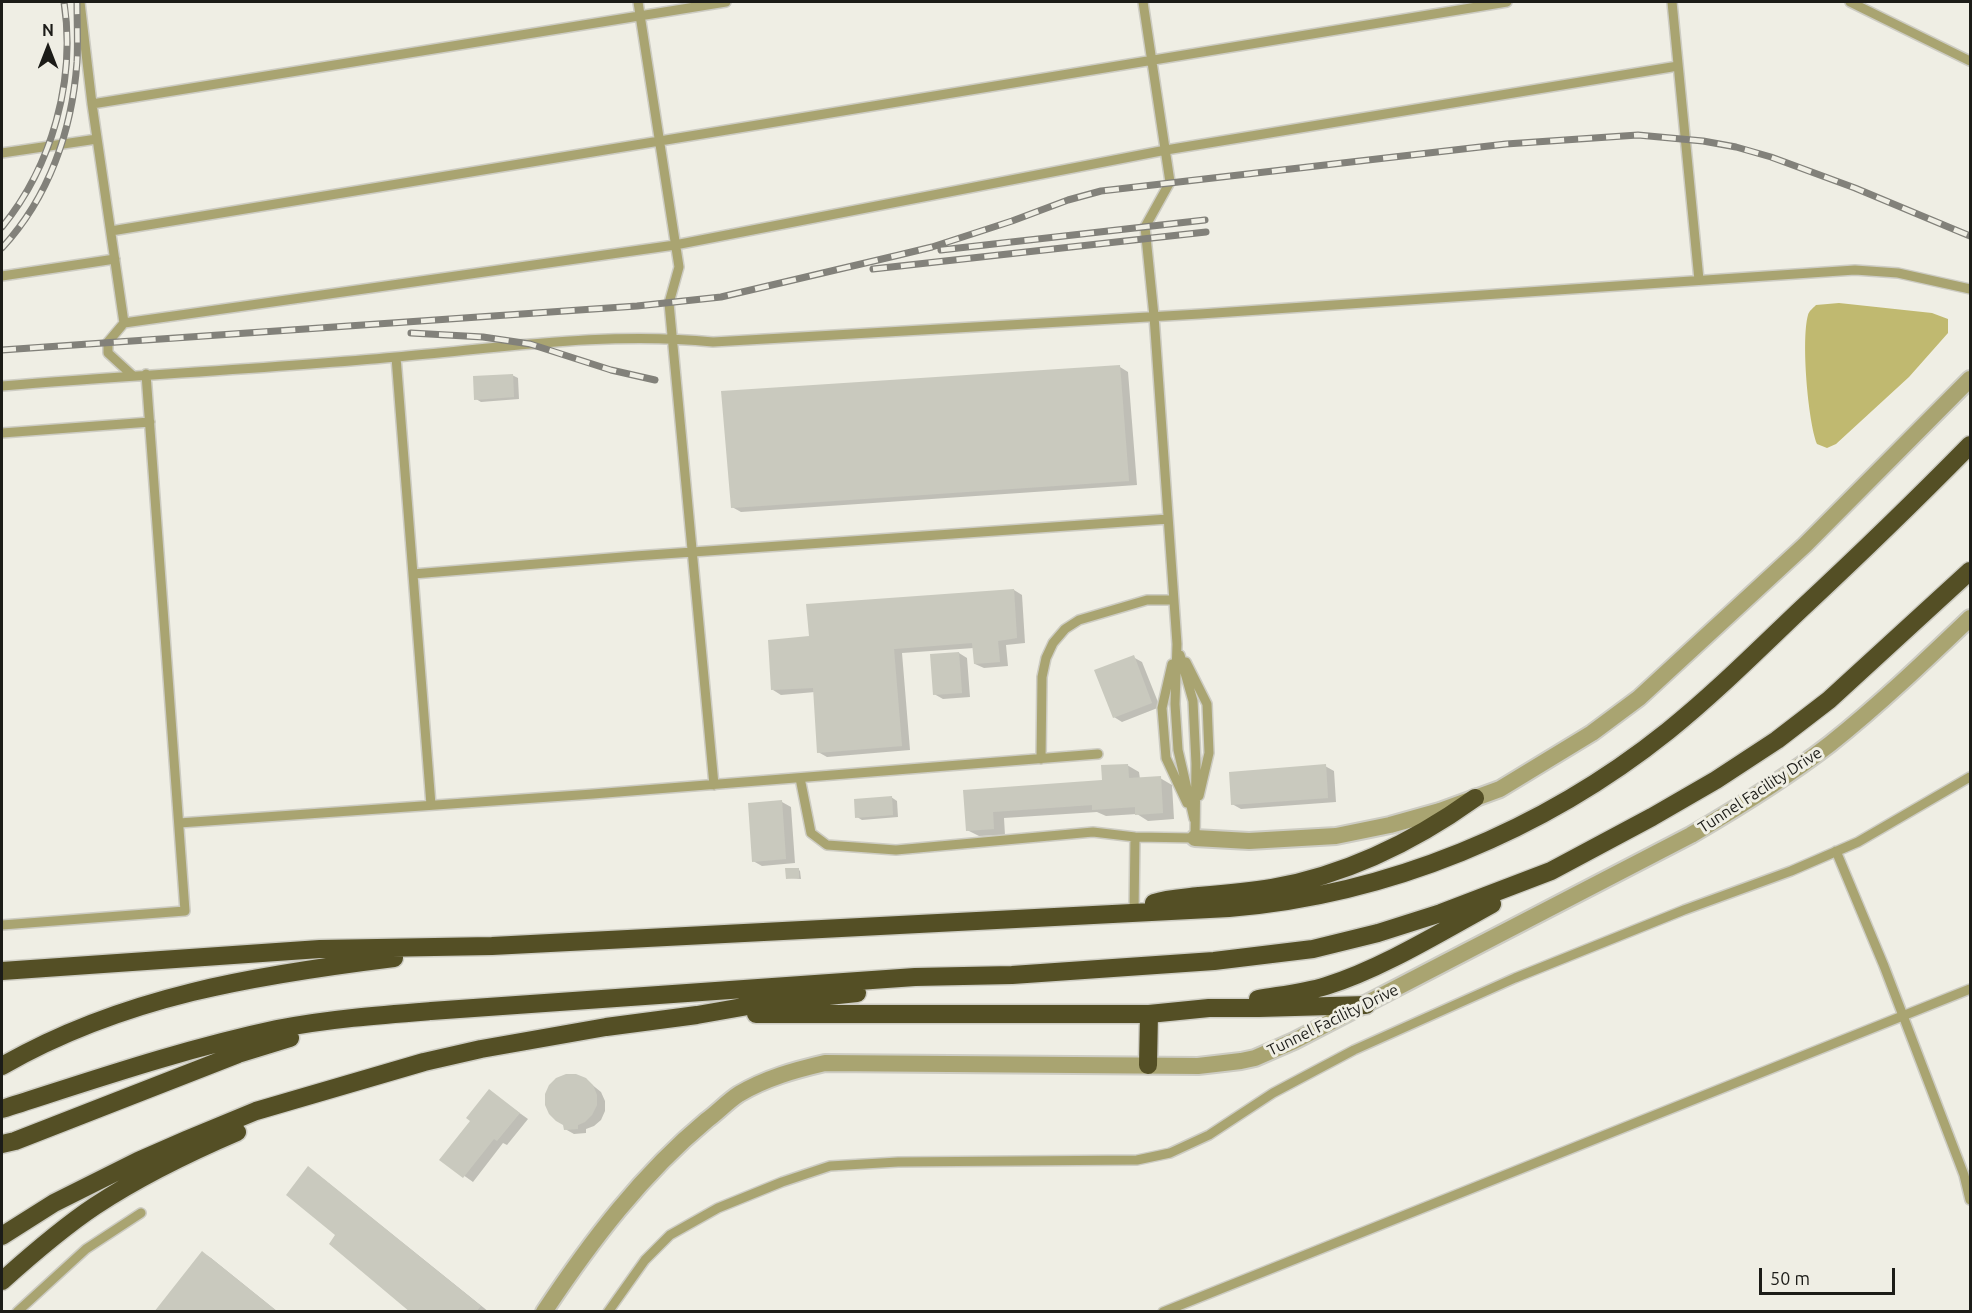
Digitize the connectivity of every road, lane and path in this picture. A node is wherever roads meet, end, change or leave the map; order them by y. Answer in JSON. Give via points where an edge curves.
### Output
{"nodes":[{"id":1,"x":80,"y":2,"type":"edge"},
{"id":2,"x":638,"y":2,"type":"edge"},
{"id":3,"x":726,"y":2,"type":"edge"},
{"id":4,"x":1143,"y":2,"type":"edge"},
{"id":5,"x":1507,"y":2,"type":"edge"},
{"id":6,"x":1672,"y":2,"type":"edge"},
{"id":7,"x":1850,"y":2,"type":"edge"},
{"id":8,"x":640,"y":16,"type":"junction"},
{"id":9,"x":1152,"y":59,"type":"junction"},
{"id":10,"x":1971,"y":61,"type":"edge"},
{"id":11,"x":1678,"y":66,"type":"junction"},
{"id":12,"x":92,"y":104,"type":"junction"},
{"id":13,"x":97,"y":138,"type":"junction"},
{"id":14,"x":659,"y":142,"type":"junction"},
{"id":15,"x":1166,"y":150,"type":"junction"},
{"id":16,"x":2,"y":153,"type":"edge"},
{"id":17,"x":111,"y":231,"type":"junction"},
{"id":18,"x":675,"y":245,"type":"junction"},
{"id":19,"x":115,"y":260,"type":"junction"},
{"id":20,"x":2,"y":276,"type":"edge"},
{"id":21,"x":1699,"y":280,"type":"junction"},
{"id":22,"x":1971,"y":289,"type":"edge"},
{"id":23,"x":1154,"y":316,"type":"junction"},
{"id":24,"x":124,"y":323,"type":"junction"},
{"id":25,"x":672,"y":338,"type":"junction"},
{"id":26,"x":396,"y":357,"type":"junction"},
{"id":27,"x":146,"y":374,"type":"junction"},
{"id":28,"x":132,"y":375,"type":"junction"},
{"id":29,"x":1971,"y":379,"type":"edge"},
{"id":30,"x":2,"y":386,"type":"edge"},
{"id":31,"x":150,"y":422,"type":"junction"},
{"id":32,"x":2,"y":433,"type":"edge"},
{"id":33,"x":1971,"y":445,"type":"edge"},
{"id":34,"x":1168,"y":519,"type":"junction"},
{"id":35,"x":693,"y":552,"type":"junction"},
{"id":36,"x":1971,"y":571,"type":"edge"},
{"id":37,"x":413,"y":574,"type":"junction"},
{"id":38,"x":1174,"y":600,"type":"junction"},
{"id":39,"x":1971,"y":618,"type":"edge"},
{"id":40,"x":1177,"y":644,"type":"junction"},
{"id":41,"x":1098,"y":754,"type":"dead end"},
{"id":42,"x":1041,"y":759,"type":"junction"},
{"id":43,"x":1971,"y":777,"type":"edge"},
{"id":44,"x":800,"y":778,"type":"junction"},
{"id":45,"x":714,"y":785,"type":"junction"},
{"id":46,"x":1475,"y":798,"type":"junction"},
{"id":47,"x":431,"y":805,"type":"junction"},
{"id":48,"x":1194,"y":819,"type":"junction"},
{"id":49,"x":179,"y":823,"type":"junction"},
{"id":50,"x":1135,"y":837,"type":"junction"},
{"id":51,"x":1195,"y":838,"type":"junction"},
{"id":52,"x":1836,"y":851,"type":"junction"},
{"id":53,"x":1551,"y":871,"type":"junction"},
{"id":54,"x":1134,"y":913,"type":"junction"},
{"id":55,"x":2,"y":925,"type":"edge"},
{"id":56,"x":492,"y":946,"type":"junction"},
{"id":57,"x":2,"y":970,"type":"edge"},
{"id":58,"x":1012,"y":975,"type":"junction"},
{"id":59,"x":1971,"y":989,"type":"edge"},
{"id":60,"x":1366,"y":1005,"type":"junction"},
{"id":61,"x":1209,"y":1008,"type":"junction"},
{"id":62,"x":1149,"y":1014,"type":"junction"},
{"id":63,"x":697,"y":1015,"type":"junction"},
{"id":64,"x":1903,"y":1017,"type":"junction"},
{"id":65,"x":355,"y":1018,"type":"junction"},
{"id":66,"x":1148,"y":1065,"type":"junction"},
{"id":67,"x":2,"y":1066,"type":"edge"},
{"id":68,"x":343,"y":1086,"type":"junction"},
{"id":69,"x":2,"y":1109,"type":"edge"},
{"id":70,"x":2,"y":1144,"type":"edge"},
{"id":71,"x":1971,"y":1200,"type":"edge"},
{"id":72,"x":141,"y":1213,"type":"dead end"},
{"id":73,"x":2,"y":1236,"type":"edge"},
{"id":74,"x":2,"y":1281,"type":"edge"},
{"id":75,"x":17,"y":1311,"type":"edge"},
{"id":76,"x":544,"y":1311,"type":"edge"},
{"id":77,"x":608,"y":1311,"type":"edge"},
{"id":78,"x":1163,"y":1311,"type":"edge"}],
"edges":[{"from":1,"to":12,"type":"lane"},
{"from":2,"to":8,"type":"lane"},
{"from":3,"to":8,"type":"lane"},
{"from":4,"to":9,"type":"lane"},
{"from":5,"to":9,"type":"lane"},
{"from":6,"to":11,"type":"lane"},
{"from":7,"to":10,"type":"lane"},
{"from":8,"to":12,"type":"lane"},
{"from":8,"to":14,"type":"lane"},
{"from":9,"to":14,"type":"lane"},
{"from":9,"to":15,"type":"lane"},
{"from":11,"to":15,"type":"lane"},
{"from":11,"to":21,"type":"lane"},
{"from":12,"to":13,"type":"lane"},
{"from":13,"to":16,"type":"lane"},
{"from":13,"to":17,"type":"lane"},
{"from":14,"to":17,"type":"lane"},
{"from":14,"to":18,"type":"lane"},
{"from":15,"to":18,"type":"lane"},
{"from":15,"to":23,"type":"lane","via":[[1170,182],[1145,227]]},
{"from":17,"to":19,"type":"lane"},
{"from":18,"to":24,"type":"lane"},
{"from":18,"to":25,"type":"lane","via":[[679,267],[669,303]]},
{"from":19,"to":20,"type":"lane"},
{"from":19,"to":24,"type":"lane"},
{"from":21,"to":22,"type":"lane","via":[[1855,270],[1898,273]]},
{"from":21,"to":23,"type":"lane"},
{"from":23,"to":25,"type":"lane","via":[[713,342]]},
{"from":23,"to":34,"type":"lane"},
{"from":24,"to":28,"type":"lane","via":[[108,342],[108,353]]},
{"from":25,"to":26,"type":"lane","via":[[530,344]]},
{"from":25,"to":35,"type":"lane"},
{"from":26,"to":27,"type":"lane"},
{"from":26,"to":37,"type":"lane"},
{"from":27,"to":28,"type":"lane"},
{"from":27,"to":31,"type":"lane"},
{"from":28,"to":30,"type":"lane"},
{"from":29,"to":46,"type":"street","via":[[1805,545],[1639,698],[1593,733],[1500,789]]},
{"from":31,"to":32,"type":"lane"},
{"from":31,"to":49,"type":"lane"},
{"from":33,"to":54,"type":"highway","via":[[1692,711],[1614,771],[1545,812],[1455,855],[1361,887],[1259,906]]},
{"from":34,"to":35,"type":"lane"},
{"from":34,"to":38,"type":"lane"},
{"from":35,"to":37,"type":"lane"},
{"from":35,"to":45,"type":"lane"},
{"from":36,"to":53,"type":"highway","via":[[1852,681],[1777,740],[1716,780]]},
{"from":37,"to":47,"type":"lane"},
{"from":38,"to":40,"type":"lane"},
{"from":38,"to":42,"type":"lane","via":[[1146,600],[1079,620],[1059,636],[1046,658],[1042,677]]},
{"from":39,"to":60,"type":"street","name":"Tunnel Facility Drive","via":[[1858,721],[1764,791],[1691,835]]},
{"from":40,"to":48,"type":"lane","via":[[1178,750]]},
{"from":40,"to":48,"type":"lane","via":[[1193,701]]},
{"from":40,"to":48,"type":"lane","via":[[1162,708],[1166,758]]},
{"from":40,"to":48,"type":"lane","via":[[1207,704],[1209,753]]},
{"from":41,"to":42,"type":"lane"},
{"from":42,"to":44,"type":"lane"},
{"from":43,"to":52,"type":"lane"},
{"from":44,"to":45,"type":"lane"},
{"from":44,"to":50,"type":"lane","via":[[811,833],[827,845],[896,850],[1093,832]]},
{"from":45,"to":47,"type":"lane"},
{"from":46,"to":51,"type":"street","via":[[1390,825],[1335,836],[1249,841]]},
{"from":46,"to":54,"type":"highway","via":[[1443,821],[1352,866],[1274,888],[1164,900]]},
{"from":47,"to":49,"type":"lane"},
{"from":48,"to":51,"type":"lane"},
{"from":49,"to":55,"type":"lane","via":[[185,911]]},
{"from":50,"to":51,"type":"lane"},
{"from":50,"to":54,"type":"lane"},
{"from":52,"to":64,"type":"lane"},
{"from":52,"to":77,"type":"lane","via":[[1515,978],[1354,1050],[1273,1093],[1209,1135],[1170,1153],[1137,1160],[830,1166],[782,1182],[718,1208],[670,1235],[645,1260]]},
{"from":53,"to":58,"type":"highway","via":[[1411,924],[1313,949],[1225,961]]},
{"from":53,"to":61,"type":"highway","via":[[1342,981],[1310,991]]},
{"from":54,"to":56,"type":"highway"},
{"from":56,"to":57,"type":"highway","via":[[320,949]]},
{"from":56,"to":67,"type":"highway","via":[[305,969],[192,991],[117,1013],[32,1048]]},
{"from":58,"to":63,"type":"highway","via":[[771,1002]]},
{"from":58,"to":65,"type":"highway","via":[[915,977]]},
{"from":59,"to":64,"type":"lane"},
{"from":60,"to":61,"type":"highway"},
{"from":60,"to":66,"type":"street","name":"Tunnel Facility Drive","via":[[1255,1058],[1215,1065]]},
{"from":61,"to":62,"type":"highway"},
{"from":62,"to":63,"type":"highway"},
{"from":62,"to":66,"type":"highway"},
{"from":63,"to":68,"type":"highway","via":[[481,1049]]},
{"from":64,"to":71,"type":"lane"},
{"from":64,"to":78,"type":"lane"},
{"from":65,"to":69,"type":"highway","via":[[240,1038]]},
{"from":65,"to":70,"type":"highway","via":[[238,1054]]},
{"from":66,"to":76,"type":"street","name":"Tunnel Facility Drive","via":[[825,1063],[784,1072],[739,1095],[677,1145],[630,1195]]},
{"from":68,"to":73,"type":"highway","via":[[256,1111],[157,1152],[54,1203]]},
{"from":68,"to":74,"type":"highway","via":[[224,1137],[138,1180],[56,1234]]},
{"from":72,"to":75,"type":"lane","via":[[86,1249]]}]}
